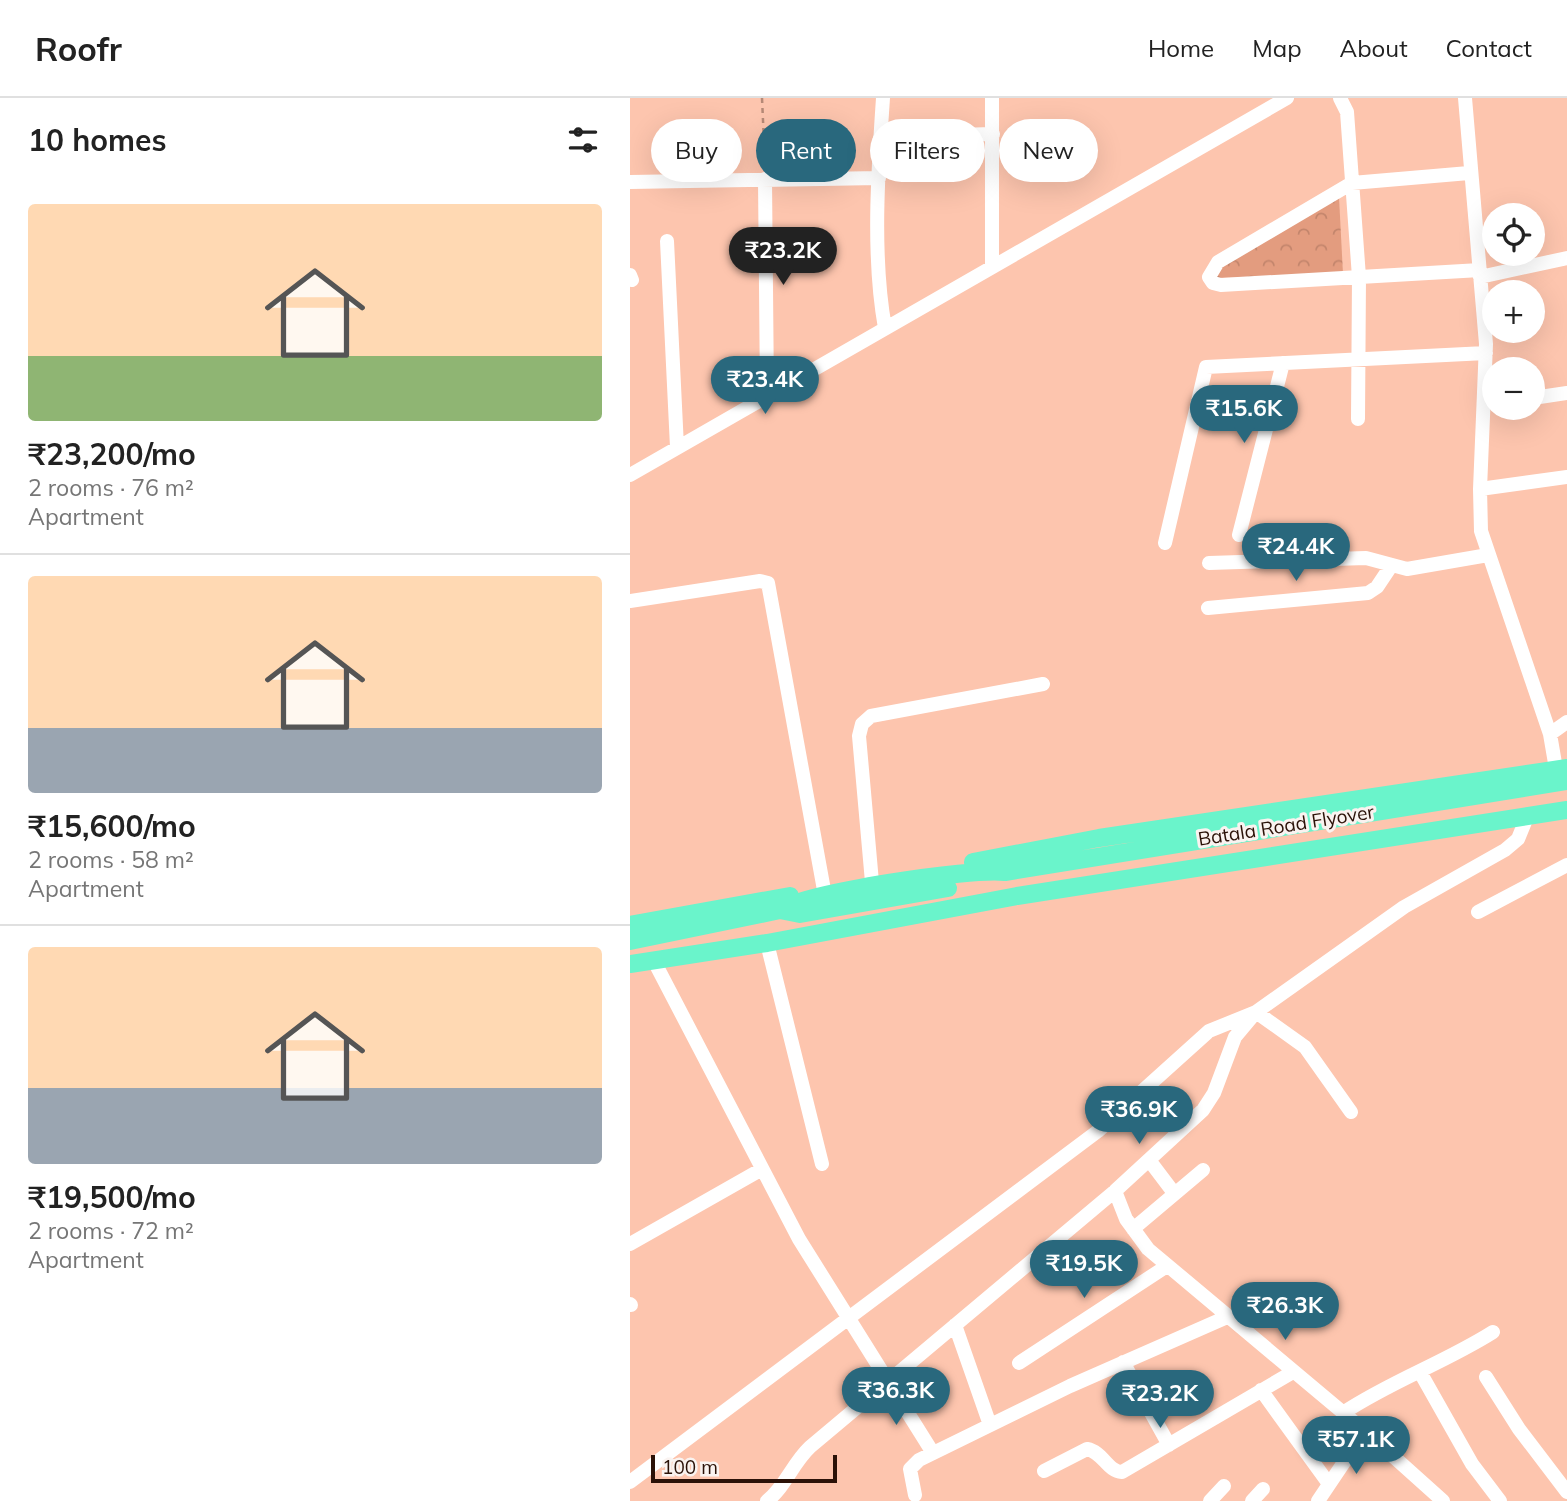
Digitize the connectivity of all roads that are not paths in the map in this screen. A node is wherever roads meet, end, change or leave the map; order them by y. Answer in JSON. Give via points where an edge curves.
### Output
{"nodes":[{"id":1,"x":883,"y":98,"type":"edge"},
{"id":2,"x":992,"y":98,"type":"edge"},
{"id":3,"x":1287,"y":98,"type":"edge"},
{"id":4,"x":1340,"y":98,"type":"edge"},
{"id":5,"x":1465,"y":98,"type":"edge"},
{"id":6,"x":881,"y":119,"type":"edge"},
{"id":7,"x":985,"y":134,"type":"edge"},
{"id":8,"x":993,"y":134,"type":"junction"},
{"id":9,"x":1469,"y":173,"type":"junction"},
{"id":10,"x":756,"y":179,"type":"edge"},
{"id":11,"x":630,"y":182,"type":"edge"},
{"id":12,"x":765,"y":182,"type":"edge"},
{"id":13,"x":879,"y":182,"type":"edge"},
{"id":14,"x":1352,"y":183,"type":"junction"},
{"id":15,"x":667,"y":241,"type":"dead end"},
{"id":16,"x":1567,"y":258,"type":"edge"},
{"id":17,"x":992,"y":265,"type":"junction"},
{"id":18,"x":1480,"y":273,"type":"junction"},
{"id":19,"x":1359,"y":277,"type":"junction"},
{"id":20,"x":885,"y":328,"type":"junction"},
{"id":21,"x":1486,"y":353,"type":"junction"},
{"id":22,"x":1486,"y":357,"type":"edge"},
{"id":23,"x":1361,"y":360,"type":"junction"},
{"id":24,"x":1283,"y":363,"type":"junction"},
{"id":25,"x":1567,"y":393,"type":"edge"},
{"id":26,"x":766,"y":395,"type":"junction"},
{"id":27,"x":1545,"y":396,"type":"edge"},
{"id":28,"x":1358,"y":419,"type":"dead end"},
{"id":29,"x":1487,"y":420,"type":"edge"},
{"id":30,"x":677,"y":447,"type":"junction"},
{"id":31,"x":630,"y":475,"type":"edge"},
{"id":32,"x":1567,"y":477,"type":"edge"},
{"id":33,"x":1480,"y":489,"type":"junction"},
{"id":34,"x":1239,"y":535,"type":"dead end"},
{"id":35,"x":1165,"y":543,"type":"dead end"},
{"id":36,"x":1488,"y":555,"type":"junction"},
{"id":37,"x":1209,"y":563,"type":"dead end"},
{"id":38,"x":1391,"y":566,"type":"junction"},
{"id":39,"x":630,"y":601,"type":"edge"},
{"id":40,"x":1208,"y":608,"type":"dead end"},
{"id":41,"x":1043,"y":684,"type":"dead end"},
{"id":42,"x":1567,"y":722,"type":"edge"},
{"id":43,"x":1550,"y":734,"type":"junction"},
{"id":44,"x":1563,"y":772,"type":"edge"},
{"id":45,"x":1567,"y":810,"type":"edge"},
{"id":46,"x":1527,"y":817,"type":"junction"},
{"id":47,"x":1567,"y":865,"type":"edge"},
{"id":48,"x":872,"y":882,"type":"junction"},
{"id":49,"x":824,"y":890,"type":"junction"},
{"id":50,"x":1478,"y":912,"type":"dead end"},
{"id":51,"x":630,"y":925,"type":"edge"},
{"id":52,"x":630,"y":941,"type":"edge"},
{"id":53,"x":767,"y":943,"type":"junction"},
{"id":54,"x":654,"y":961,"type":"junction"},
{"id":55,"x":630,"y":964,"type":"edge"},
{"id":56,"x":1256,"y":1012,"type":"junction"},
{"id":57,"x":1351,"y":1112,"type":"dead end"},
{"id":58,"x":1149,"y":1160,"type":"junction"},
{"id":59,"x":822,"y":1164,"type":"dead end"},
{"id":60,"x":762,"y":1169,"type":"junction"},
{"id":61,"x":1203,"y":1170,"type":"dead end"},
{"id":62,"x":1115,"y":1191,"type":"junction"},
{"id":63,"x":1174,"y":1193,"type":"junction"},
{"id":64,"x":1133,"y":1228,"type":"junction"},
{"id":65,"x":630,"y":1244,"type":"edge"},
{"id":66,"x":1167,"y":1266,"type":"junction"},
{"id":67,"x":1227,"y":1317,"type":"junction"},
{"id":68,"x":848,"y":1321,"type":"junction"},
{"id":69,"x":955,"y":1325,"type":"junction"},
{"id":70,"x":1493,"y":1332,"type":"dead end"},
{"id":71,"x":1123,"y":1362,"type":"junction"},
{"id":72,"x":1019,"y":1363,"type":"dead end"},
{"id":73,"x":1420,"y":1371,"type":"junction"},
{"id":74,"x":1293,"y":1372,"type":"junction"},
{"id":75,"x":1486,"y":1377,"type":"dead end"},
{"id":76,"x":887,"y":1382,"type":"junction"},
{"id":77,"x":1261,"y":1390,"type":"junction"},
{"id":78,"x":1343,"y":1413,"type":"junction"},
{"id":79,"x":990,"y":1425,"type":"junction"},
{"id":80,"x":1365,"y":1431,"type":"junction"},
{"id":81,"x":1169,"y":1445,"type":"junction"},
{"id":82,"x":933,"y":1453,"type":"junction"},
{"id":83,"x":1044,"y":1471,"type":"dead end"},
{"id":84,"x":630,"y":1482,"type":"edge"},
{"id":85,"x":1329,"y":1484,"type":"junction"},
{"id":86,"x":1224,"y":1486,"type":"dead end"},
{"id":87,"x":1264,"y":1489,"type":"dead end"},
{"id":88,"x":1567,"y":1492,"type":"edge"},
{"id":89,"x":915,"y":1495,"type":"dead end"},
{"id":90,"x":767,"y":1501,"type":"edge"},
{"id":91,"x":1210,"y":1501,"type":"edge"},
{"id":92,"x":1252,"y":1501,"type":"edge"},
{"id":93,"x":1318,"y":1501,"type":"edge"},
{"id":94,"x":1443,"y":1501,"type":"edge"},
{"id":95,"x":1500,"y":1501,"type":"edge"}],
"edges":[{"from":1,"to":6,"type":"street"},
{"from":2,"to":8,"type":"street"},
{"from":3,"to":17,"type":"street"},
{"from":4,"to":14,"type":"street","via":[[1347,112]]},
{"from":5,"to":9,"type":"street"},
{"from":7,"to":8,"type":"street"},
{"from":8,"to":17,"type":"street"},
{"from":9,"to":14,"type":"street"},
{"from":9,"to":18,"type":"street"},
{"from":10,"to":11,"type":"street"},
{"from":12,"to":26,"type":"street"},
{"from":13,"to":20,"type":"street"},
{"from":14,"to":19,"type":"street"},
{"from":14,"to":19,"type":"street","via":[[1217,262],[1209,277],[1221,285]]},
{"from":15,"to":30,"type":"street"},
{"from":16,"to":18,"type":"street"},
{"from":17,"to":20,"type":"street"},
{"from":18,"to":19,"type":"street"},
{"from":18,"to":21,"type":"street"},
{"from":19,"to":23,"type":"street"},
{"from":20,"to":26,"type":"street"},
{"from":21,"to":22,"type":"street"},
{"from":21,"to":23,"type":"street"},
{"from":23,"to":24,"type":"street"},
{"from":23,"to":28,"type":"street"},
{"from":24,"to":34,"type":"street"},
{"from":24,"to":35,"type":"street","via":[[1206,368]]},
{"from":25,"to":27,"type":"street"},
{"from":26,"to":30,"type":"street"},
{"from":29,"to":33,"type":"street"},
{"from":30,"to":31,"type":"street"},
{"from":32,"to":33,"type":"street"},
{"from":33,"to":36,"type":"street","via":[[1481,531]]},
{"from":36,"to":38,"type":"street","via":[[1407,569]]},
{"from":36,"to":43,"type":"street"},
{"from":37,"to":38,"type":"street","via":[[1366,558]]},
{"from":38,"to":40,"type":"street","via":[[1368,593]]},
{"from":39,"to":49,"type":"street","via":[[768,583]]},
{"from":41,"to":48,"type":"street","via":[[865,719],[859,736]]},
{"from":42,"to":43,"type":"street"},
{"from":43,"to":44,"type":"street"},
{"from":44,"to":48,"type":"main road","via":[[1099,838]]},
{"from":44,"to":52,"type":"main road","name":"Batala Road Flyover","via":[[1005,872],[989,880],[800,914],[780,910]]},
{"from":45,"to":46,"type":"main road"},
{"from":46,"to":53,"type":"main road","via":[[1017,896]]},
{"from":46,"to":56,"type":"street","via":[[1514,843],[1404,907]]},
{"from":47,"to":50,"type":"street"},
{"from":48,"to":49,"type":"main road"},
{"from":49,"to":51,"type":"main road"},
{"from":53,"to":54,"type":"main road"},
{"from":53,"to":59,"type":"street"},
{"from":54,"to":55,"type":"main road"},
{"from":54,"to":60,"type":"street"},
{"from":56,"to":57,"type":"street","via":[[1308,1051]]},
{"from":56,"to":58,"type":"street","via":[[1235,1037],[1208,1103]]},
{"from":56,"to":68,"type":"street","via":[[1219,1025],[1199,1038],[1098,1131]]},
{"from":58,"to":62,"type":"street"},
{"from":58,"to":63,"type":"street"},
{"from":60,"to":65,"type":"street"},
{"from":60,"to":68,"type":"street"},
{"from":61,"to":63,"type":"street"},
{"from":62,"to":64,"type":"street"},
{"from":62,"to":69,"type":"street"},
{"from":63,"to":64,"type":"street"},
{"from":64,"to":66,"type":"street"},
{"from":66,"to":67,"type":"street"},
{"from":66,"to":72,"type":"street"},
{"from":67,"to":71,"type":"street"},
{"from":67,"to":74,"type":"street"},
{"from":68,"to":76,"type":"street"},
{"from":68,"to":84,"type":"street"},
{"from":69,"to":76,"type":"street"},
{"from":69,"to":79,"type":"street"},
{"from":70,"to":73,"type":"street"},
{"from":71,"to":79,"type":"street"},
{"from":71,"to":81,"type":"street"},
{"from":73,"to":78,"type":"street","via":[[1385,1386]]},
{"from":73,"to":95,"type":"street","via":[[1472,1464]]},
{"from":74,"to":77,"type":"street"},
{"from":74,"to":78,"type":"street"},
{"from":75,"to":88,"type":"street"},
{"from":76,"to":82,"type":"street"},
{"from":76,"to":90,"type":"street","via":[[802,1455],[780,1490]]},
{"from":77,"to":81,"type":"street"},
{"from":77,"to":85,"type":"street"},
{"from":78,"to":80,"type":"street"},
{"from":79,"to":82,"type":"street"},
{"from":80,"to":85,"type":"street"},
{"from":80,"to":94,"type":"street"},
{"from":81,"to":83,"type":"street","via":[[1122,1472],[1087,1449]]},
{"from":82,"to":89,"type":"street","via":[[910,1469]]},
{"from":85,"to":93,"type":"street"},
{"from":86,"to":91,"type":"street"},
{"from":87,"to":92,"type":"street"}]}
